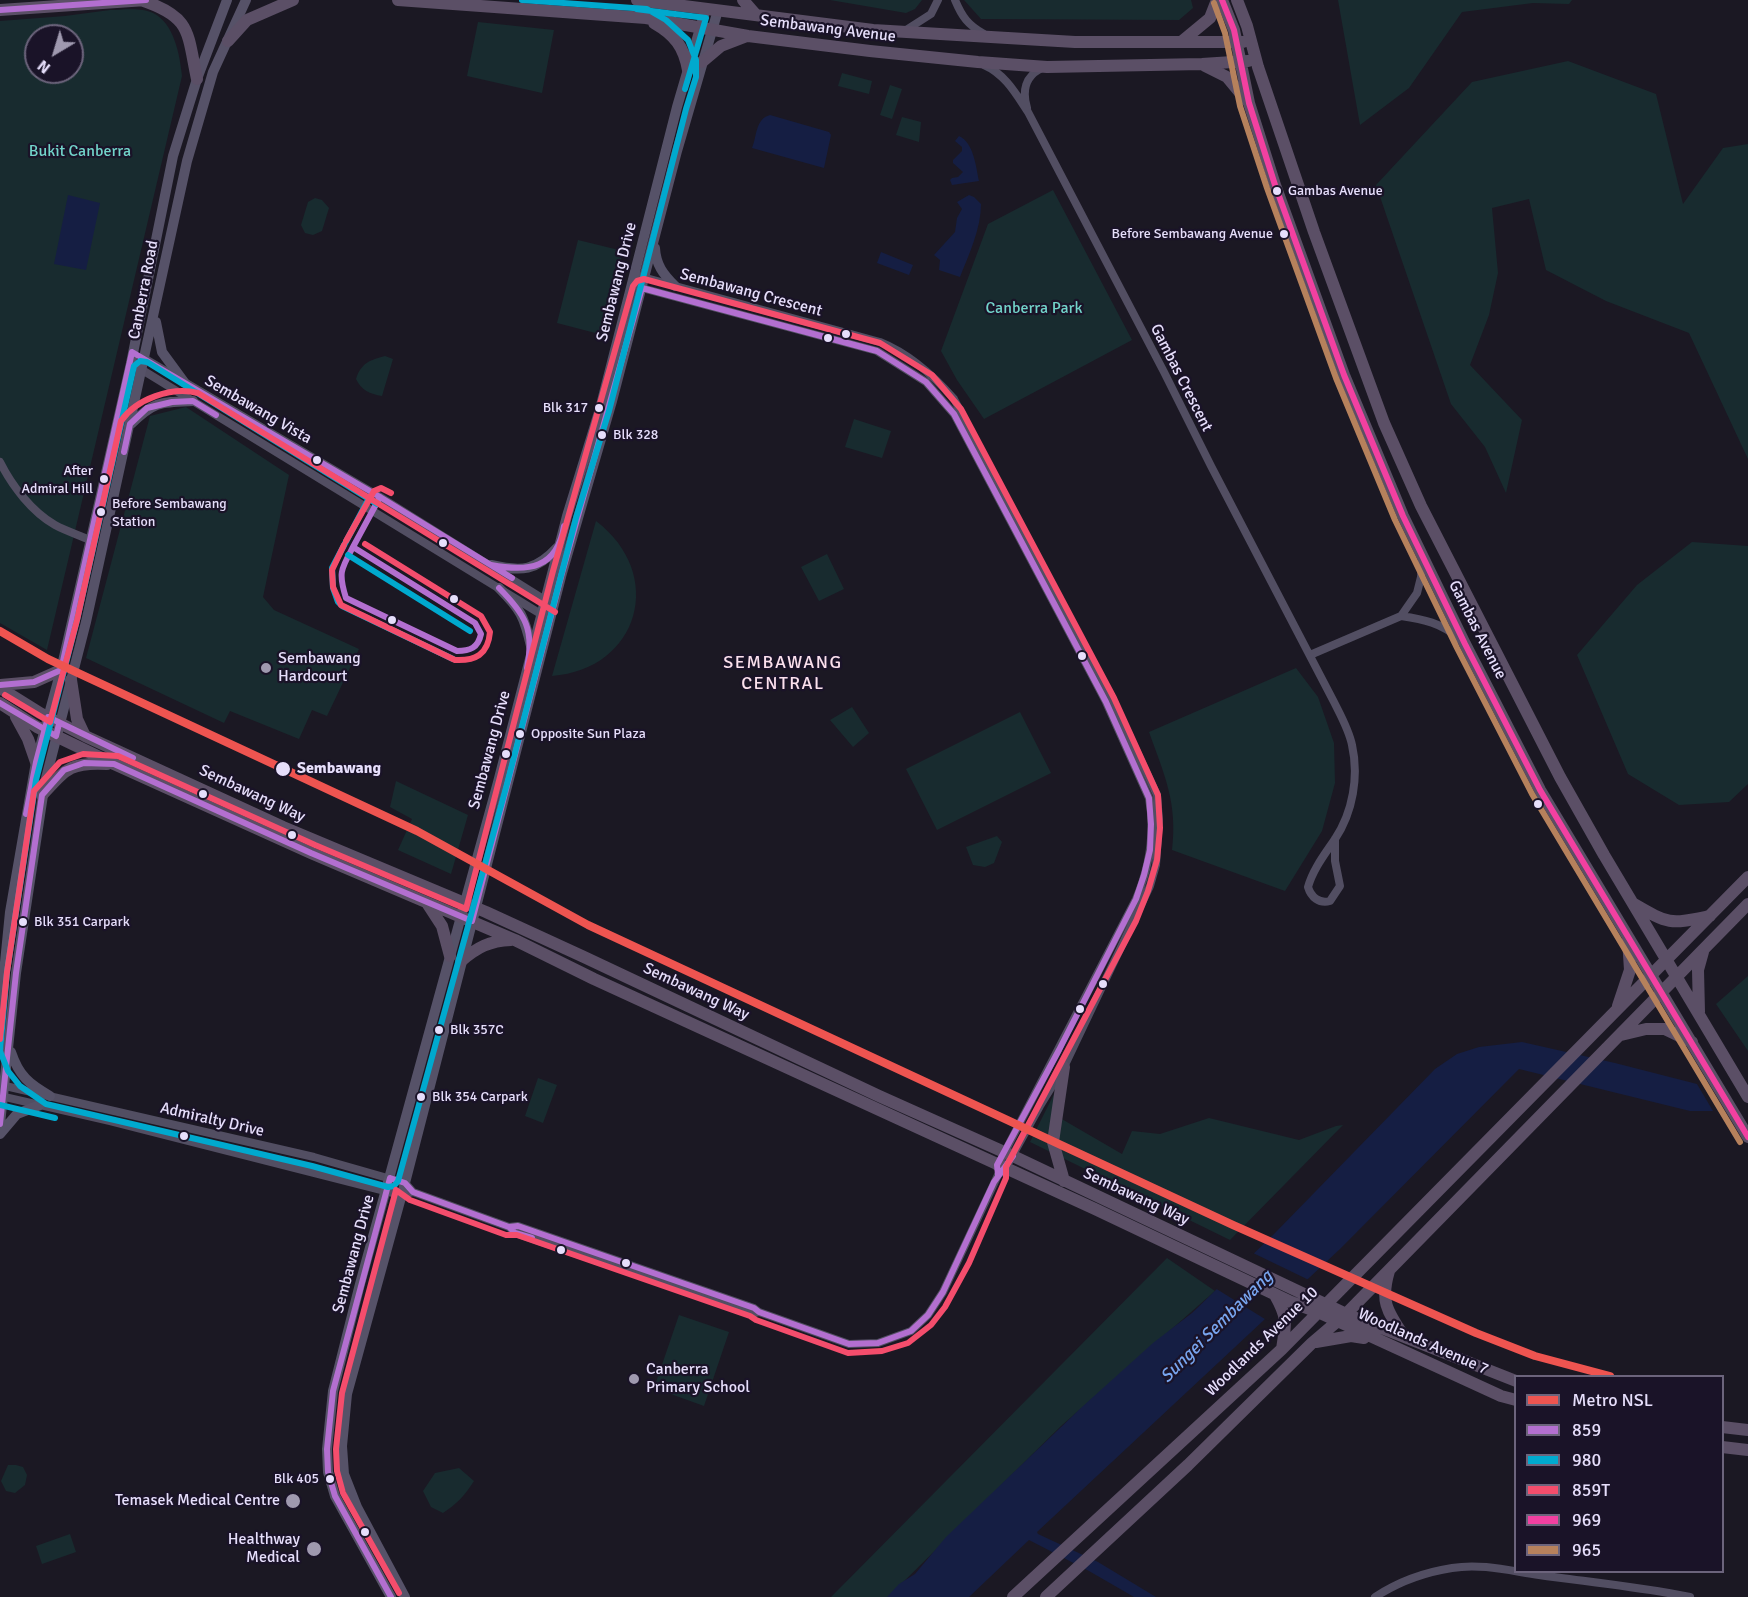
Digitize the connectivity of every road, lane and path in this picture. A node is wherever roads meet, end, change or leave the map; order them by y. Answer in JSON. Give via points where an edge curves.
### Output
{"nodes":[{"id":1,"x":141,"y":0,"type":"edge"},
{"id":2,"x":146,"y":0,"type":"edge"},
{"id":3,"x":227,"y":0,"type":"edge"},
{"id":4,"x":246,"y":0,"type":"edge"},
{"id":5,"x":293,"y":0,"type":"edge"},
{"id":6,"x":398,"y":0,"type":"edge"},
{"id":7,"x":638,"y":0,"type":"edge"},
{"id":8,"x":743,"y":0,"type":"edge"},
{"id":9,"x":938,"y":0,"type":"edge"},
{"id":10,"x":955,"y":0,"type":"edge"},
{"id":11,"x":1217,"y":0,"type":"edge"},
{"id":12,"x":1222,"y":0,"type":"edge"},
{"id":13,"x":1237,"y":0,"type":"edge"},
{"id":14,"x":671,"y":2,"type":"edge"},
{"id":15,"x":714,"y":5,"type":"edge"},
{"id":16,"x":0,"y":10,"type":"edge"},
{"id":17,"x":756,"y":15,"type":"junction"},
{"id":18,"x":646,"y":18,"type":"junction"},
{"id":19,"x":706,"y":29,"type":"junction"},
{"id":20,"x":902,"y":32,"type":"junction"},
{"id":21,"x":748,"y":36,"type":"junction"},
{"id":22,"x":990,"y":38,"type":"junction"},
{"id":23,"x":228,"y":41,"type":"junction"},
{"id":24,"x":1251,"y":41,"type":"junction"},
{"id":25,"x":1181,"y":42,"type":"junction"},
{"id":26,"x":1237,"y":42,"type":"junction"},
{"id":27,"x":1256,"y":60,"type":"junction"},
{"id":28,"x":702,"y":62,"type":"junction"},
{"id":29,"x":978,"y":62,"type":"junction"},
{"id":30,"x":1241,"y":62,"type":"junction"},
{"id":31,"x":1202,"y":64,"type":"junction"},
{"id":32,"x":1047,"y":66,"type":"junction"},
{"id":33,"x":688,"y":70,"type":"junction"},
{"id":34,"x":197,"y":79,"type":"junction"},
{"id":35,"x":1249,"y":103,"type":"junction"},
{"id":36,"x":1028,"y":112,"type":"junction"},
{"id":37,"x":654,"y":239,"type":"junction"},
{"id":38,"x":639,"y":282,"type":"junction"},
{"id":39,"x":675,"y":286,"type":"junction"},
{"id":40,"x":144,"y":302,"type":"junction"},
{"id":41,"x":156,"y":309,"type":"junction"},
{"id":42,"x":131,"y":357,"type":"junction"},
{"id":43,"x":145,"y":359,"type":"junction"},
{"id":44,"x":142,"y":370,"type":"junction"},
{"id":45,"x":184,"y":382,"type":"junction"},
{"id":46,"x":194,"y":401,"type":"junction"},
{"id":47,"x":1384,"y":423,"type":"junction"},
{"id":48,"x":130,"y":424,"type":"junction"},
{"id":49,"x":1368,"y":430,"type":"junction"},
{"id":50,"x":0,"y":462,"type":"edge"},
{"id":51,"x":1410,"y":482,"type":"junction"},
{"id":52,"x":1391,"y":488,"type":"junction"},
{"id":53,"x":90,"y":540,"type":"junction"},
{"id":54,"x":559,"y":546,"type":"junction"},
{"id":55,"x":1422,"y":557,"type":"junction"},
{"id":56,"x":491,"y":565,"type":"junction"},
{"id":57,"x":499,"y":588,"type":"junction"},
{"id":58,"x":549,"y":603,"type":"junction"},
{"id":59,"x":1401,"y":616,"type":"junction"},
{"id":60,"x":545,"y":617,"type":"junction"},
{"id":61,"x":1465,"y":644,"type":"junction"},
{"id":62,"x":531,"y":649,"type":"junction"},
{"id":63,"x":1310,"y":656,"type":"junction"},
{"id":64,"x":60,"y":670,"type":"junction"},
{"id":65,"x":71,"y":680,"type":"junction"},
{"id":66,"x":0,"y":687,"type":"edge"},
{"id":67,"x":0,"y":703,"type":"edge"},
{"id":68,"x":13,"y":712,"type":"junction"},
{"id":69,"x":53,"y":720,"type":"junction"},
{"id":70,"x":50,"y":734,"type":"junction"},
{"id":71,"x":85,"y":736,"type":"junction"},
{"id":72,"x":36,"y":762,"type":"junction"},
{"id":73,"x":114,"y":764,"type":"junction"},
{"id":74,"x":42,"y":795,"type":"junction"},
{"id":75,"x":1335,"y":839,"type":"junction"},
{"id":76,"x":1748,"y":877,"type":"edge"},
{"id":77,"x":426,"y":901,"type":"junction"},
{"id":78,"x":1633,"y":903,"type":"junction"},
{"id":79,"x":1748,"y":904,"type":"edge"},
{"id":80,"x":469,"y":905,"type":"junction"},
{"id":81,"x":1711,"y":916,"type":"junction"},
{"id":82,"x":466,"y":919,"type":"junction"},
{"id":83,"x":1627,"y":933,"type":"junction"},
{"id":84,"x":515,"y":940,"type":"junction"},
{"id":85,"x":1703,"y":950,"type":"junction"},
{"id":86,"x":584,"y":957,"type":"junction"},
{"id":87,"x":456,"y":959,"type":"junction"},
{"id":88,"x":1667,"y":960,"type":"junction"},
{"id":89,"x":1652,"y":975,"type":"junction"},
{"id":90,"x":1677,"y":977,"type":"junction"},
{"id":91,"x":594,"y":978,"type":"junction"},
{"id":92,"x":1662,"y":992,"type":"junction"},
{"id":93,"x":1617,"y":1010,"type":"junction"},
{"id":94,"x":0,"y":1013,"type":"edge"},
{"id":95,"x":1699,"y":1014,"type":"junction"},
{"id":96,"x":1620,"y":1035,"type":"junction"},
{"id":97,"x":1692,"y":1042,"type":"junction"},
{"id":98,"x":9,"y":1049,"type":"junction"},
{"id":99,"x":1064,"y":1067,"type":"junction"},
{"id":100,"x":3,"y":1085,"type":"edge"},
{"id":101,"x":50,"y":1096,"type":"junction"},
{"id":102,"x":2,"y":1097,"type":"edge"},
{"id":103,"x":1748,"y":1097,"type":"edge"},
{"id":104,"x":40,"y":1105,"type":"junction"},
{"id":105,"x":0,"y":1124,"type":"edge"},
{"id":106,"x":0,"y":1134,"type":"edge"},
{"id":107,"x":1748,"y":1137,"type":"edge"},
{"id":108,"x":1009,"y":1154,"type":"junction"},
{"id":109,"x":1000,"y":1170,"type":"junction"},
{"id":110,"x":390,"y":1178,"type":"junction"},
{"id":111,"x":1064,"y":1181,"type":"junction"},
{"id":112,"x":405,"y":1183,"type":"junction"},
{"id":113,"x":386,"y":1192,"type":"junction"},
{"id":114,"x":413,"y":1192,"type":"junction"},
{"id":115,"x":401,"y":1196,"type":"junction"},
{"id":116,"x":1214,"y":1259,"type":"junction"},
{"id":117,"x":1389,"y":1270,"type":"junction"},
{"id":118,"x":1275,"y":1294,"type":"junction"},
{"id":119,"x":1322,"y":1308,"type":"junction"},
{"id":120,"x":1342,"y":1318,"type":"junction"},
{"id":121,"x":1403,"y":1335,"type":"junction"},
{"id":122,"x":1377,"y":1341,"type":"junction"},
{"id":123,"x":1312,"y":1343,"type":"junction"},
{"id":124,"x":1282,"y":1349,"type":"junction"},
{"id":125,"x":1514,"y":1381,"type":"edge"},
{"id":126,"x":1514,"y":1400,"type":"edge"},
{"id":127,"x":1724,"y":1427,"type":"edge"},
{"id":128,"x":1748,"y":1430,"type":"edge"},
{"id":129,"x":1724,"y":1447,"type":"edge"},
{"id":130,"x":1748,"y":1450,"type":"edge"},
{"id":131,"x":1514,"y":1572,"type":"edge"},
{"id":132,"x":1525,"y":1573,"type":"edge"},
{"id":133,"x":391,"y":1597,"type":"edge"},
{"id":134,"x":405,"y":1597,"type":"edge"},
{"id":135,"x":1013,"y":1597,"type":"edge"},
{"id":136,"x":1046,"y":1597,"type":"edge"},
{"id":137,"x":1376,"y":1597,"type":"edge"},
{"id":138,"x":1690,"y":1597,"type":"edge"}],
"edges":[{"from":1,"to":2,"type":"main road"},
{"from":1,"to":16,"type":"main road"},
{"from":1,"to":34,"type":"main road","via":[[161,7],[185,27]]},
{"from":3,"to":34,"type":"main road","name":"Canberra Road"},
{"from":4,"to":23,"type":"main road","name":"Canberra Road"},
{"from":5,"to":23,"type":"main road","via":[[247,20]]},
{"from":6,"to":18,"type":"main road","name":"Sembawang Avenue"},
{"from":7,"to":14,"type":"main road","name":"Sembawang Avenue"},
{"from":8,"to":17,"type":"main road"},
{"from":9,"to":20,"type":"street","via":[[931,14]]},
{"from":10,"to":22,"type":"street","via":[[971,27]]},
{"from":11,"to":25,"type":"main road","via":[[1210,18]]},
{"from":12,"to":26,"type":"main road","name":"Gambas Avenue"},
{"from":13,"to":24,"type":"main road","name":"Gambas Avenue"},
{"from":14,"to":15,"type":"main road","name":"Sembawang Avenue"},
{"from":15,"to":17,"type":"main road","name":"Sembawang Avenue"},
{"from":15,"to":19,"type":"main road","name":"Sembawang Drive"},
{"from":17,"to":20,"type":"main road","name":"Sembawang Avenue"},
{"from":18,"to":19,"type":"main road","name":"Sembawang Avenue"},
{"from":18,"to":33,"type":"main road","via":[[678,41]]},
{"from":19,"to":21,"type":"main road","name":"Sembawang Avenue"},
{"from":19,"to":28,"type":"main road","name":"Sembawang Drive"},
{"from":19,"to":33,"type":"main road","name":"Sembawang Drive"},
{"from":20,"to":22,"type":"main road","name":"Sembawang Avenue"},
{"from":21,"to":28,"type":"main road","via":[[721,46]]},
{"from":21,"to":29,"type":"main road","name":"Sembawang Avenue"},
{"from":22,"to":25,"type":"main road","name":"Sembawang Avenue"},
{"from":23,"to":41,"type":"main road","name":"Canberra Road","via":[[213,72],[188,161]]},
{"from":24,"to":26,"type":"main road","name":"Sembawang Avenue"},
{"from":24,"to":27,"type":"main road","name":"Gambas Avenue"},
{"from":25,"to":26,"type":"main road","name":"Sembawang Avenue"},
{"from":26,"to":30,"type":"main road","name":"Gambas Avenue"},
{"from":27,"to":30,"type":"main road","name":"Sembawang Avenue"},
{"from":27,"to":47,"type":"main road","name":"Gambas Avenue"},
{"from":28,"to":37,"type":"main road","name":"Sembawang Drive"},
{"from":29,"to":32,"type":"main road","name":"Sembawang Avenue"},
{"from":29,"to":36,"type":"street","name":"Gambas Crescent","via":[[1008,83]]},
{"from":30,"to":31,"type":"main road","name":"Sembawang Avenue"},
{"from":30,"to":35,"type":"main road","name":"Gambas Avenue"},
{"from":31,"to":32,"type":"main road","name":"Sembawang Avenue"},
{"from":31,"to":35,"type":"main road","via":[[1227,77]]},
{"from":32,"to":36,"type":"street","name":"Gambas Crescent","via":[[1031,74],[1026,83]]},
{"from":33,"to":38,"type":"main road","name":"Sembawang Drive"},
{"from":34,"to":40,"type":"main road","name":"Canberra Road","via":[[173,156]]},
{"from":35,"to":49,"type":"main road","name":"Gambas Avenue","via":[[1344,375]]},
{"from":36,"to":63,"type":"street","name":"Gambas Crescent"},
{"from":37,"to":38,"type":"main road","name":"Sembawang Drive"},
{"from":37,"to":39,"type":"main road","via":[[659,267]]},
{"from":38,"to":39,"type":"street","name":"Sembawang Crescent"},
{"from":38,"to":54,"type":"main road","name":"Sembawang Drive"},
{"from":38,"to":58,"type":"main road","name":"Sembawang Drive"},
{"from":38,"to":108,"type":"street","name":"Sembawang Crescent","via":[[877,351],[935,391],[954,414],[1067,627],[1149,798],[1149,858],[1143,884]]},
{"from":39,"to":99,"type":"street","name":"Sembawang Crescent","via":[[880,342],[936,378],[954,399],[1118,709],[1157,795],[1160,820],[1156,865],[1135,921]]},
{"from":40,"to":41,"type":"main road"},
{"from":40,"to":42,"type":"main road","name":"Canberra Road"},
{"from":41,"to":43,"type":"main road","name":"Canberra Road"},
{"from":41,"to":45,"type":"main road","via":[[162,352]]},
{"from":42,"to":43,"type":"street","name":"Sembawang Vista"},
{"from":42,"to":44,"type":"street","name":"Sembawang Vista"},
{"from":42,"to":53,"type":"main road","name":"Canberra Road"},
{"from":43,"to":44,"type":"main road","name":"Canberra Road"},
{"from":43,"to":45,"type":"street","name":"Sembawang Vista"},
{"from":44,"to":46,"type":"street","name":"Sembawang Vista"},
{"from":44,"to":48,"type":"main road","name":"Canberra Road"},
{"from":45,"to":56,"type":"street","name":"Sembawang Vista"},
{"from":46,"to":48,"type":"main road","via":[[147,408]]},
{"from":46,"to":57,"type":"street","name":"Sembawang Vista"},
{"from":47,"to":49,"type":"main road","via":[[1380,437]]},
{"from":47,"to":51,"type":"main road","name":"Gambas Avenue"},
{"from":48,"to":65,"type":"main road","name":"Canberra Road"},
{"from":49,"to":52,"type":"main road","name":"Gambas Avenue"},
{"from":50,"to":53,"type":"street","via":[[31,506],[55,525]]},
{"from":51,"to":52,"type":"main road","via":[[1397,474],[1391,479]]},
{"from":51,"to":78,"type":"main road","name":"Gambas Avenue","via":[[1560,777]]},
{"from":52,"to":55,"type":"main road","name":"Gambas Avenue"},
{"from":53,"to":64,"type":"main road","name":"Canberra Road"},
{"from":54,"to":56,"type":"main road","via":[[537,566],[510,569]]},
{"from":54,"to":58,"type":"main road","name":"Sembawang Drive"},
{"from":55,"to":59,"type":"street","via":[[1417,593]]},
{"from":55,"to":61,"type":"main road","name":"Gambas Avenue"},
{"from":56,"to":58,"type":"street","name":"Sembawang Vista"},
{"from":57,"to":60,"type":"street","name":"Sembawang Vista"},
{"from":57,"to":62,"type":"main road","via":[[525,619]]},
{"from":58,"to":60,"type":"main road","name":"Sembawang Drive"},
{"from":59,"to":61,"type":"street","via":[[1431,621]]},
{"from":59,"to":63,"type":"street"},
{"from":60,"to":62,"type":"main road","name":"Sembawang Drive"},
{"from":60,"to":80,"type":"main road","name":"Sembawang Drive"},
{"from":61,"to":83,"type":"main road","name":"Gambas Avenue","via":[[1540,790]]},
{"from":62,"to":80,"type":"main road","name":"Sembawang Drive"},
{"from":63,"to":75,"type":"street","name":"Gambas Crescent","via":[[1344,722],[1356,772],[1353,796]]},
{"from":64,"to":66,"type":"main road","via":[[34,682]]},
{"from":64,"to":69,"type":"main road","name":"Canberra Road"},
{"from":65,"to":69,"type":"main road","name":"Canberra Road"},
{"from":65,"to":71,"type":"main road","via":[[77,719]]},
{"from":66,"to":69,"type":"main road","name":"Sembawang Way"},
{"from":67,"to":68,"type":"main road","name":"Sembawang Way"},
{"from":68,"to":70,"type":"main road","name":"Sembawang Way"},
{"from":68,"to":72,"type":"main road"},
{"from":69,"to":70,"type":"main road","name":"Canberra Road"},
{"from":69,"to":71,"type":"main road","name":"Sembawang Way"},
{"from":70,"to":72,"type":"main road","name":"Canberra Road"},
{"from":70,"to":73,"type":"main road","name":"Sembawang Way"},
{"from":70,"to":74,"type":"main road","name":"Canberra Road"},
{"from":71,"to":80,"type":"main road","name":"Sembawang Way","via":[[292,831]]},
{"from":72,"to":94,"type":"main road","name":"Canberra Road","via":[[10,912]]},
{"from":73,"to":74,"type":"main road","via":[[84,763],[64,771]]},
{"from":73,"to":77,"type":"main road","name":"Sembawang Way","via":[[311,854]]},
{"from":74,"to":98,"type":"main road","name":"Canberra Road"},
{"from":75,"to":75,"type":"street","name":"Gambas Crescent","via":[[1340,886],[1329,901],[1322,902],[1313,897],[1308,887]]},
{"from":76,"to":81,"type":"main road","name":"Woodlands Avenue 10"},
{"from":77,"to":82,"type":"main road","name":"Sembawang Way"},
{"from":77,"to":87,"type":"main road"},
{"from":78,"to":81,"type":"main road","via":[[1662,921],[1677,923]]},
{"from":78,"to":88,"type":"main road","name":"Gambas Avenue"},
{"from":79,"to":85,"type":"main road"},
{"from":80,"to":82,"type":"main road","name":"Sembawang Drive"},
{"from":80,"to":86,"type":"main road","name":"Sembawang Way"},
{"from":81,"to":88,"type":"main road","name":"Woodlands Avenue 10"},
{"from":82,"to":84,"type":"main road","name":"Sembawang Way"},
{"from":82,"to":87,"type":"main road","name":"Sembawang Drive"},
{"from":83,"to":89,"type":"main road","name":"Gambas Avenue"},
{"from":83,"to":93,"type":"main road","via":[[1629,970]]},
{"from":84,"to":87,"type":"main road","via":[[493,941]]},
{"from":84,"to":91,"type":"main road","name":"Sembawang Way"},
{"from":85,"to":90,"type":"main road"},
{"from":85,"to":95,"type":"main road","via":[[1698,970]]},
{"from":86,"to":91,"type":"main road","via":[[583,967]]},
{"from":86,"to":108,"type":"main road","name":"Sembawang Way"},
{"from":87,"to":110,"type":"main road","name":"Sembawang Drive"},
{"from":87,"to":112,"type":"main road","name":"Sembawang Drive"},
{"from":88,"to":89,"type":"main road","name":"Woodlands Avenue 10"},
{"from":88,"to":90,"type":"main road","name":"Gambas Avenue"},
{"from":89,"to":92,"type":"main road","name":"Gambas Avenue"},
{"from":89,"to":93,"type":"main road","name":"Woodlands Avenue 10"},
{"from":90,"to":92,"type":"main road"},
{"from":90,"to":95,"type":"main road","name":"Gambas Avenue"},
{"from":91,"to":109,"type":"main road","name":"Sembawang Way"},
{"from":92,"to":96,"type":"main road"},
{"from":92,"to":97,"type":"main road","name":"Gambas Avenue"},
{"from":93,"to":119,"type":"main road","name":"Woodlands Avenue 10"},
{"from":95,"to":103,"type":"main road","name":"Gambas Avenue"},
{"from":96,"to":97,"type":"main road","via":[[1665,1029]]},
{"from":96,"to":117,"type":"main road"},
{"from":97,"to":107,"type":"main road","name":"Gambas Avenue"},
{"from":98,"to":100,"type":"main road","name":"Canberra Road"},
{"from":98,"to":101,"type":"main road","via":[[26,1080]]},
{"from":99,"to":108,"type":"street","name":"Sembawang Crescent"},
{"from":99,"to":111,"type":"main road","via":[[1053,1142]]},
{"from":100,"to":101,"type":"street","name":"Admiralty Drive"},
{"from":100,"to":102,"type":"main road","name":"Canberra Road"},
{"from":101,"to":110,"type":"street","name":"Admiralty Drive"},
{"from":102,"to":104,"type":"street","name":"Admiralty Drive"},
{"from":102,"to":105,"type":"main road","name":"Canberra Road"},
{"from":104,"to":106,"type":"main road","via":[[17,1114]]},
{"from":104,"to":113,"type":"street","name":"Admiralty Drive"},
{"from":108,"to":109,"type":"street","name":"Sembawang Crescent"},
{"from":108,"to":111,"type":"main road","name":"Sembawang Way"},
{"from":109,"to":114,"type":"street","name":"Admiralty Drive","via":[[943,1292],[928,1315],[911,1331],[878,1343],[849,1344],[759,1312],[752,1314],[515,1233],[509,1227]]},
{"from":109,"to":116,"type":"main road","name":"Sembawang Way"},
{"from":110,"to":112,"type":"street","name":"Admiralty Drive"},
{"from":110,"to":113,"type":"main road","name":"Sembawang Drive"},
{"from":111,"to":116,"type":"main road","name":"Sembawang Way"},
{"from":112,"to":114,"type":"street","name":"Admiralty Drive"},
{"from":112,"to":115,"type":"main road","name":"Sembawang Drive"},
{"from":113,"to":115,"type":"street","name":"Admiralty Drive"},
{"from":113,"to":133,"type":"main road","name":"Sembawang Drive","via":[[333,1391],[327,1449],[335,1496]]},
{"from":114,"to":115,"type":"street"},
{"from":115,"to":134,"type":"main road","name":"Sembawang Drive","via":[[347,1394],[342,1446],[345,1474],[357,1507]]},
{"from":116,"to":118,"type":"main road","name":"Sembawang Way"},
{"from":116,"to":119,"type":"main road","name":"Sembawang Way","via":[[1299,1291]]},
{"from":117,"to":120,"type":"main road"},
{"from":117,"to":121,"type":"main road","via":[[1384,1287],[1387,1310]]},
{"from":118,"to":119,"type":"main road","name":"Sembawang Way","via":[[1291,1302]]},
{"from":118,"to":124,"type":"main road","via":[[1286,1323]]},
{"from":119,"to":120,"type":"main road","name":"Woodlands Avenue 7"},
{"from":119,"to":124,"type":"main road","name":"Woodlands Avenue 10"},
{"from":120,"to":121,"type":"main road","name":"Woodlands Avenue 7"},
{"from":120,"to":122,"type":"main road","name":"Woodlands Avenue 7"},
{"from":120,"to":123,"type":"main road"},
{"from":121,"to":125,"type":"main road","name":"Woodlands Avenue 7"},
{"from":122,"to":123,"type":"main road","via":[[1351,1336]]},
{"from":122,"to":126,"type":"main road","name":"Woodlands Avenue 7"},
{"from":123,"to":136,"type":"main road"},
{"from":124,"to":135,"type":"main road","name":"Woodlands Avenue 10"},
{"from":127,"to":128,"type":"main road"},
{"from":129,"to":130,"type":"main road"},
{"from":131,"to":137,"type":"street","via":[[1454,1567],[1429,1572]]},
{"from":132,"to":138,"type":"street"}]}
